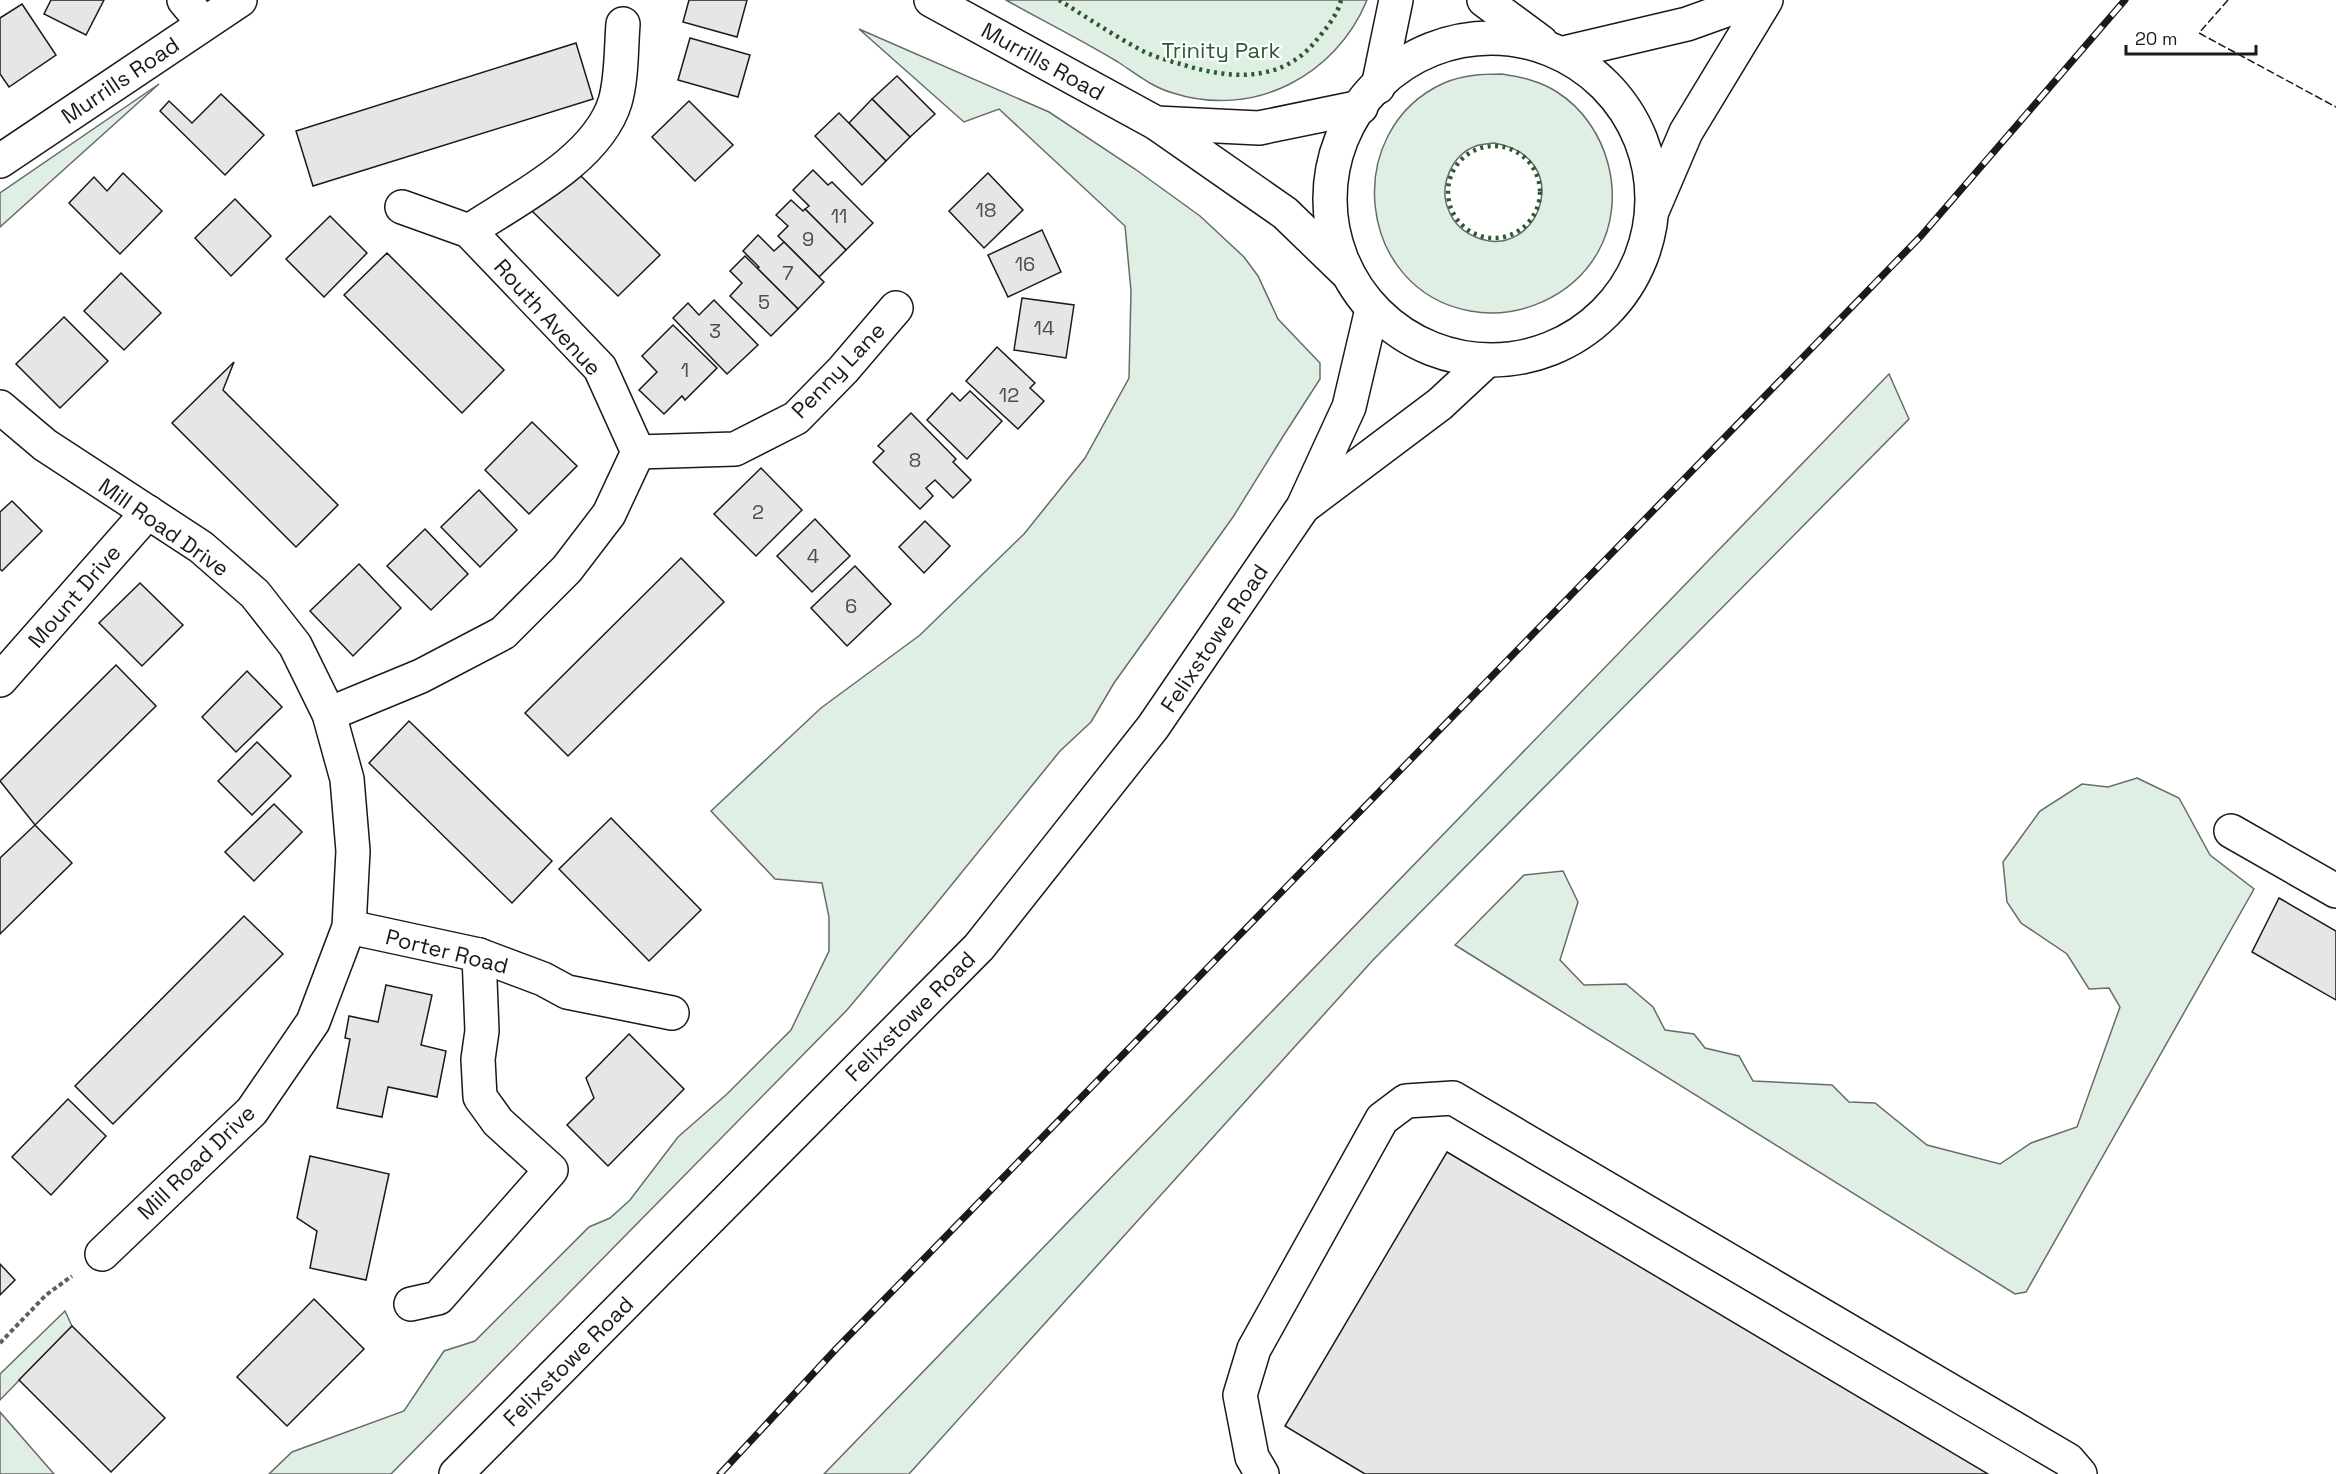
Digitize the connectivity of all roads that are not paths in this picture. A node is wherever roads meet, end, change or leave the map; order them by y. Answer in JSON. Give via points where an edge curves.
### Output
{"nodes":[{"id":1,"x":240,"y":0,"type":"edge"},
{"id":2,"x":931,"y":0,"type":"edge"},
{"id":3,"x":1395,"y":0,"type":"edge"},
{"id":4,"x":1484,"y":0,"type":"edge"},
{"id":5,"x":1754,"y":0,"type":"edge"},
{"id":6,"x":1766,"y":0,"type":"edge"},
{"id":7,"x":194,"y":12,"type":"edge"},
{"id":8,"x":623,"y":24,"type":"dead end"},
{"id":9,"x":1554,"y":47,"type":"junction"},
{"id":10,"x":1370,"y":97,"type":"junction"},
{"id":11,"x":1156,"y":123,"type":"junction"},
{"id":12,"x":0,"y":161,"type":"edge"},
{"id":13,"x":402,"y":207,"type":"dead end"},
{"id":14,"x":1652,"y":212,"type":"junction"},
{"id":15,"x":469,"y":231,"type":"junction"},
{"id":16,"x":1346,"y":272,"type":"junction"},
{"id":17,"x":896,"y":308,"type":"dead end"},
{"id":18,"x":1372,"y":309,"type":"junction"},
{"id":19,"x":1484,"y":363,"type":"junction"},
{"id":20,"x":0,"y":407,"type":"edge"},
{"id":21,"x":638,"y":452,"type":"junction"},
{"id":22,"x":1303,"y":507,"type":"junction"},
{"id":23,"x":148,"y":512,"type":"junction"},
{"id":24,"x":0,"y":680,"type":"edge"},
{"id":25,"x":330,"y":714,"type":"junction"},
{"id":26,"x":2231,"y":831,"type":"dead end"},
{"id":27,"x":2336,"y":891,"type":"edge"},
{"id":28,"x":349,"y":927,"type":"junction"},
{"id":29,"x":479,"y":956,"type":"junction"},
{"id":30,"x":672,"y":1013,"type":"dead end"},
{"id":31,"x":102,"y":1254,"type":"road end"},
{"id":32,"x":411,"y":1304,"type":"dead end"},
{"id":33,"x":456,"y":1474,"type":"edge"},
{"id":34,"x":1262,"y":1474,"type":"edge"},
{"id":35,"x":2080,"y":1474,"type":"edge"}],
"edges":[{"from":1,"to":7,"type":"street","name":"Murrills Road"},
{"from":2,"to":11,"type":"street","name":"Murrills Road"},
{"from":3,"to":10,"type":"street"},
{"from":4,"to":9,"type":"street"},
{"from":5,"to":9,"type":"street","via":[[1687,24]]},
{"from":6,"to":14,"type":"street","via":[[1686,132]]},
{"from":7,"to":12,"type":"street","name":"Murrills Road"},
{"from":8,"to":15,"type":"street","via":[[615,102],[602,128],[579,156]]},
{"from":9,"to":10,"type":"street","via":[[1496,35],[1443,44],[1408,59]]},
{"from":9,"to":14,"type":"street","via":[[1602,79],[1624,110],[1646,159]]},
{"from":10,"to":11,"type":"street","name":"Murrills Road","via":[[1259,129]]},
{"from":10,"to":16,"type":"street","via":[[1344,137],[1330,201],[1331,236]]},
{"from":11,"to":16,"type":"street","name":"Murrills Road","via":[[1285,213]]},
{"from":13,"to":15,"type":"street","name":"Routh Avenue"},
{"from":14,"to":19,"type":"street","via":[[1641,259],[1614,305],[1580,336],[1533,357]]},
{"from":15,"to":21,"type":"street","name":"Routh Avenue","via":[[600,368]]},
{"from":16,"to":18,"type":"street"},
{"from":17,"to":21,"type":"street","name":"Penny Lane","via":[[796,418],[735,449]]},
{"from":18,"to":19,"type":"street","via":[[1400,335],[1434,352]]},
{"from":18,"to":22,"type":"street","name":"Felixstowe Road","via":[[1349,407]]},
{"from":19,"to":22,"type":"street","name":"Felixstowe Road","via":[[1440,404]]},
{"from":20,"to":23,"type":"street","name":"Mill Road Drive","via":[[45,446]]},
{"from":21,"to":25,"type":"street","via":[[602,523],[567,569],[503,633],[421,675]]},
{"from":22,"to":33,"type":"street","name":"Felixstowe Road","via":[[1153,727],[979,947]]},
{"from":23,"to":24,"type":"street","name":"Mount Drive"},
{"from":23,"to":25,"type":"street","name":"Mill Road Drive","via":[[201,547],[255,594],[295,645]]},
{"from":25,"to":28,"type":"street","name":"Mill Road Drive","via":[[347,779],[352,851]]},
{"from":26,"to":27,"type":"street"},
{"from":28,"to":29,"type":"street","name":"Porter Road"},
{"from":28,"to":31,"type":"street","name":"Mill Road Drive","via":[[313,1023],[252,1111]]},
{"from":29,"to":30,"type":"street","name":"Porter Road","via":[[567,992]]},
{"from":29,"to":32,"type":"street","via":[[480,1097],[498,1122],[551,1170],[438,1298]]},
{"from":34,"to":35,"type":"street","via":[[1252,1457],[1240,1395],[1254,1349],[1382,1119],[1406,1101],[1454,1098],[2068,1460]]}]}
